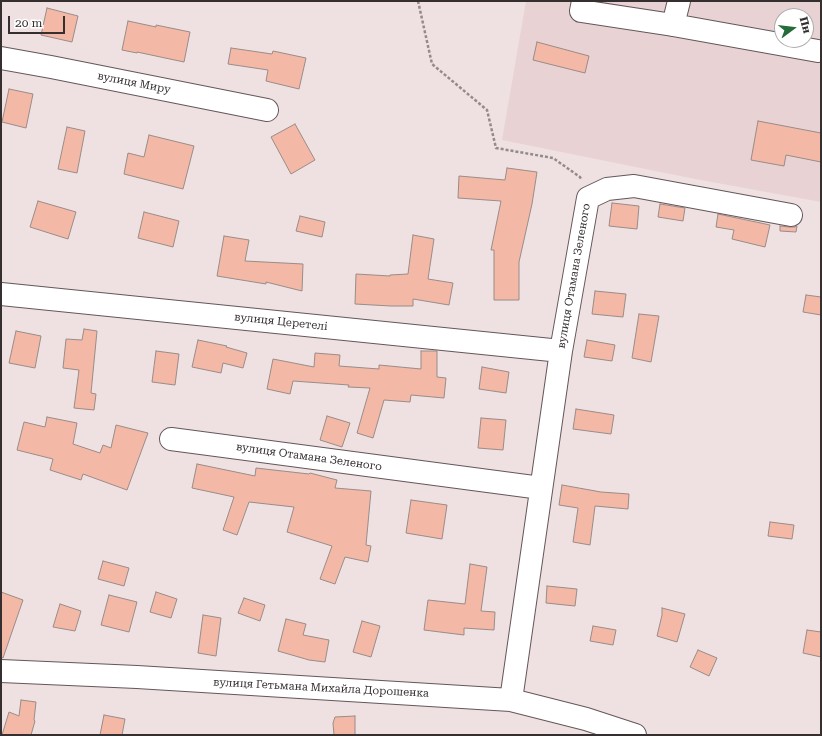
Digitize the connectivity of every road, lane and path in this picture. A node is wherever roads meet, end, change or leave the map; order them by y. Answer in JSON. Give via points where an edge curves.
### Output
{"nodes":[{"id":1,"x":418,"y":1,"type":"edge"},
{"id":2,"x":583,"y":1,"type":"edge"},
{"id":3,"x":679,"y":1,"type":"edge"},
{"id":4,"x":673,"y":25,"type":"junction"},
{"id":5,"x":820,"y":46,"type":"edge"},
{"id":6,"x":1,"y":58,"type":"edge"},
{"id":7,"x":267,"y":110,"type":"dead end"},
{"id":8,"x":588,"y":198,"type":"junction"},
{"id":9,"x":791,"y":215,"type":"dead end"},
{"id":10,"x":1,"y":294,"type":"edge"},
{"id":11,"x":561,"y":351,"type":"junction"},
{"id":12,"x":171,"y":439,"type":"dead end"},
{"id":13,"x":541,"y":488,"type":"junction"},
{"id":14,"x":1,"y":671,"type":"edge"},
{"id":15,"x":511,"y":700,"type":"junction"},
{"id":16,"x":582,"y":727,"type":"edge"},
{"id":17,"x":635,"y":735,"type":"edge"}],
"edges":[{"from":1,"to":8,"type":"path","via":[[432,64],[487,110],[496,148],[553,158],[580,177]]},
{"from":2,"to":4,"type":"street","via":[[581,11]]},
{"from":3,"to":4,"type":"street"},
{"from":4,"to":5,"type":"street"},
{"from":6,"to":7,"type":"street","name":"вулиця Миру"},
{"from":8,"to":9,"type":"street","name":"вулиця Отамана Зеленого","via":[[607,189],[634,186]]},
{"from":8,"to":11,"type":"street","name":"вулиця Отамана Зеленого"},
{"from":10,"to":11,"type":"street","name":"вулиця Церетелі"},
{"from":11,"to":13,"type":"street","name":"вулиця Отамана Зеленого"},
{"from":12,"to":13,"type":"street","name":"вулиця Отамана Зеленого"},
{"from":13,"to":15,"type":"street","name":"вулиця Отамана Зеленого"},
{"from":14,"to":15,"type":"street","name":"вулиця Гетьмана Михайла Дорошенка"},
{"from":15,"to":16,"type":"street","name":"вулиця Гетьмана Михайла Дорошенка"},
{"from":16,"to":17,"type":"street","name":"вулиця Гетьмана Михайла Дорошенка"}]}
